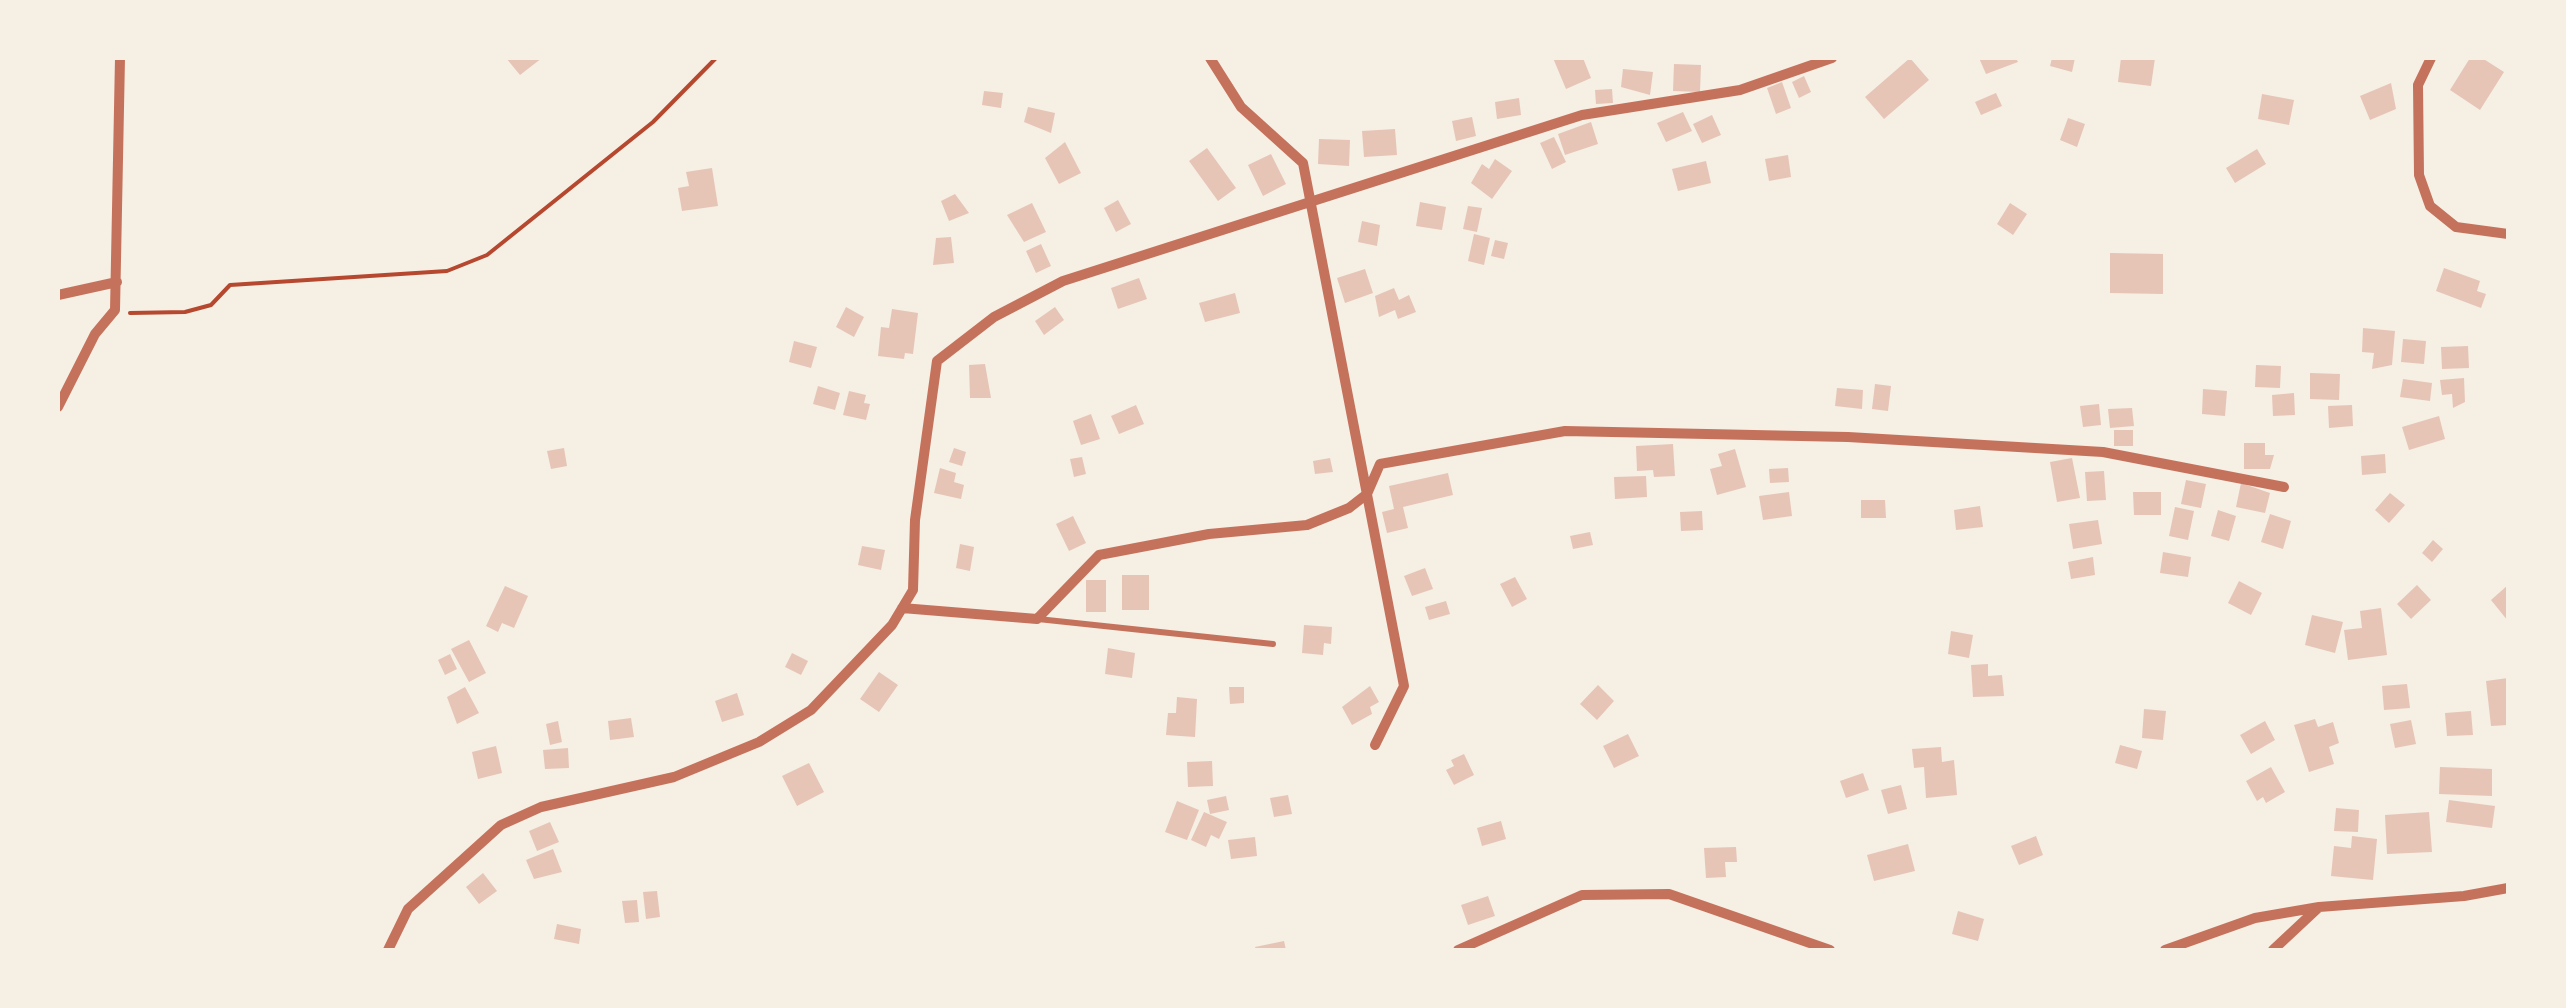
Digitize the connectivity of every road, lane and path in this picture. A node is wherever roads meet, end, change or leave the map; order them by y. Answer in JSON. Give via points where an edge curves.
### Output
{"nodes":[{"id":1,"x":120,"y":58,"type":"edge"},
{"id":2,"x":716,"y":58,"type":"edge"},
{"id":3,"x":1210,"y":58,"type":"edge"},
{"id":4,"x":1832,"y":58,"type":"edge"},
{"id":5,"x":2431,"y":58,"type":"edge"},
{"id":6,"x":1308,"y":201,"type":"junction"},
{"id":7,"x":2508,"y":234,"type":"edge"},
{"id":8,"x":116,"y":282,"type":"junction"},
{"id":9,"x":58,"y":296,"type":"edge"},
{"id":10,"x":115,"y":310,"type":"junction"},
{"id":11,"x":58,"y":407,"type":"edge"},
{"id":12,"x":2284,"y":487,"type":"dead end"},
{"id":13,"x":1367,"y":494,"type":"junction"},
{"id":14,"x":902,"y":608,"type":"junction"},
{"id":15,"x":1037,"y":619,"type":"junction"},
{"id":16,"x":1273,"y":644,"type":"dead end"},
{"id":17,"x":1376,"y":745,"type":"dead end"},
{"id":18,"x":2508,"y":888,"type":"edge"},
{"id":19,"x":2319,"y":907,"type":"junction"},
{"id":20,"x":388,"y":950,"type":"edge"},
{"id":21,"x":1458,"y":950,"type":"edge"},
{"id":22,"x":1830,"y":950,"type":"edge"},
{"id":23,"x":2165,"y":950,"type":"edge"},
{"id":24,"x":2273,"y":950,"type":"edge"}],
"edges":[{"from":1,"to":8,"type":"street"},
{"from":2,"to":10,"type":"path","via":[[653,122],[488,255],[447,271],[230,286],[210,305],[185,312]]},
{"from":3,"to":6,"type":"street","via":[[1241,107],[1303,163]]},
{"from":4,"to":6,"type":"street","via":[[1740,90],[1582,115]]},
{"from":5,"to":7,"type":"street","via":[[2418,85],[2419,175],[2430,206],[2456,227]]},
{"from":6,"to":13,"type":"street"},
{"from":6,"to":14,"type":"street","via":[[1064,281],[994,317],[937,360],[915,520],[913,590]]},
{"from":8,"to":9,"type":"street"},
{"from":8,"to":10,"type":"street"},
{"from":10,"to":11,"type":"street","via":[[95,334]]},
{"from":12,"to":13,"type":"street","via":[[2103,452],[1848,436],[1566,431],[1380,464]]},
{"from":13,"to":15,"type":"street","via":[[1307,525],[1209,534],[1100,555]]},
{"from":13,"to":17,"type":"street","via":[[1404,686]]},
{"from":14,"to":15,"type":"street"},
{"from":14,"to":20,"type":"street","via":[[811,710],[760,742],[674,777],[541,806],[501,825],[408,909]]},
{"from":15,"to":16,"type":"lane"},
{"from":18,"to":19,"type":"street"},
{"from":19,"to":23,"type":"street","via":[[2255,918]]},
{"from":19,"to":24,"type":"street"},
{"from":21,"to":22,"type":"street","via":[[1582,895],[1669,894]]}]}
